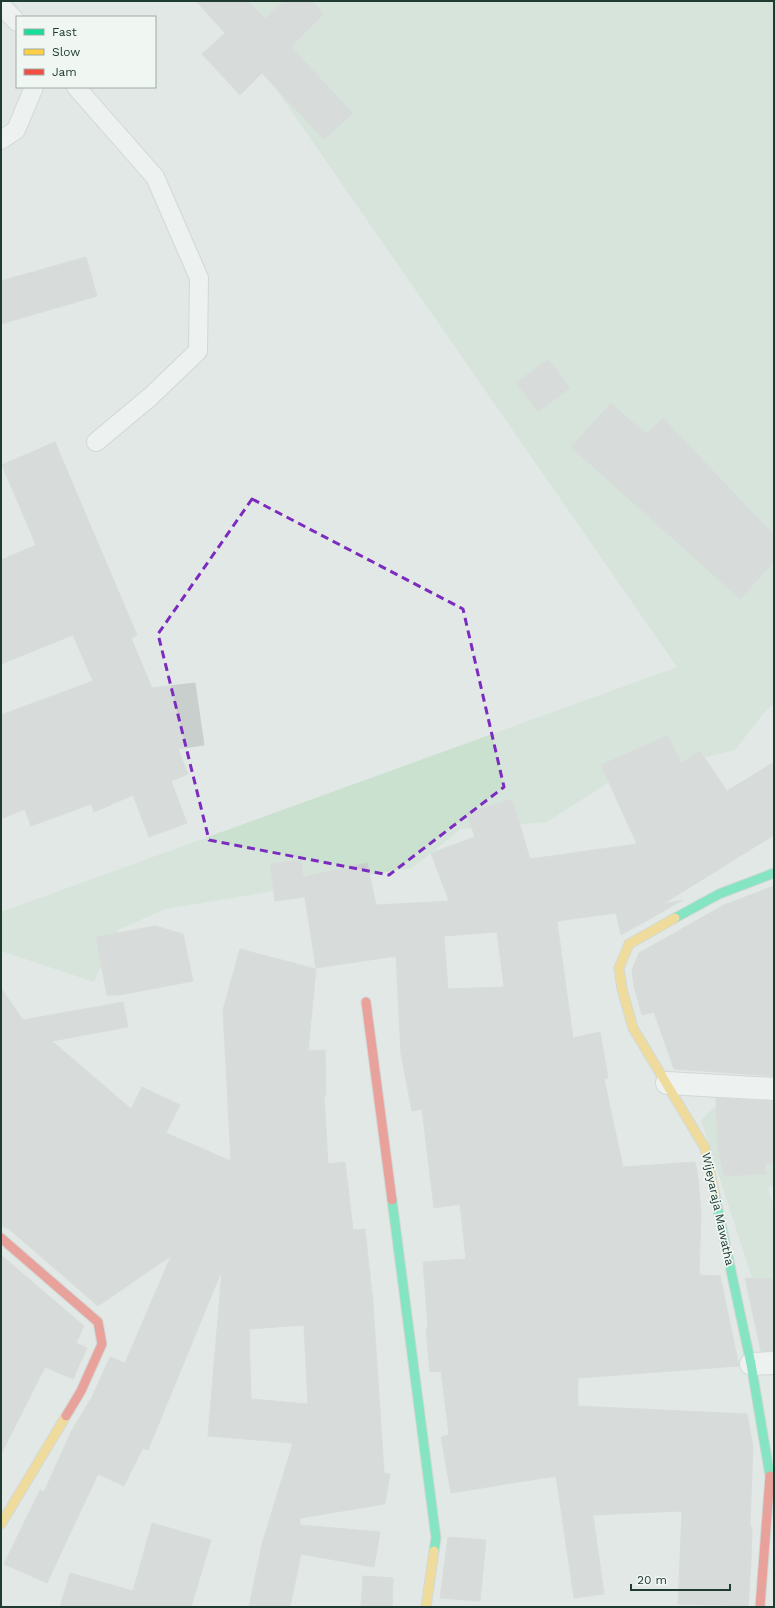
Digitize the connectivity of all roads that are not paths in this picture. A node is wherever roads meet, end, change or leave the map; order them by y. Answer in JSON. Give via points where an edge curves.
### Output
{"nodes":[{"id":1,"x":1,"y":5,"type":"edge"},
{"id":2,"x":16,"y":21,"type":"edge"},
{"id":3,"x":34,"y":88,"type":"edge"},
{"id":4,"x":77,"y":88,"type":"edge"},
{"id":5,"x":1,"y":140,"type":"edge"},
{"id":6,"x":96,"y":442,"type":"dead end"},
{"id":7,"x":774,"y":874,"type":"edge"},
{"id":8,"x":366,"y":1002,"type":"dead end"},
{"id":9,"x":667,"y":1083,"type":"junction"},
{"id":10,"x":774,"y":1089,"type":"edge"},
{"id":11,"x":1,"y":1238,"type":"edge"},
{"id":12,"x":774,"y":1363,"type":"edge"},
{"id":13,"x":751,"y":1364,"type":"junction"},
{"id":14,"x":772,"y":1470,"type":"edge"},
{"id":15,"x":1,"y":1524,"type":"edge"},
{"id":16,"x":426,"y":1607,"type":"edge"},
{"id":17,"x":760,"y":1607,"type":"edge"}],
"edges":[{"from":1,"to":2,"type":"lane"},
{"from":3,"to":5,"type":"lane","via":[[16,130]]},
{"from":4,"to":6,"type":"lane","via":[[155,177],[199,278],[198,351],[150,397]]},
{"from":7,"to":9,"type":"street","name":"Wijeyaraja Mawatha","via":[[719,894],[629,944],[619,968],[622,989],[633,1028]]},
{"from":8,"to":16,"type":"street","via":[[436,1538]]},
{"from":9,"to":10,"type":"street"},
{"from":9,"to":13,"type":"street","name":"Wijeyaraja Mawatha","via":[[705,1148]]},
{"from":11,"to":15,"type":"street","via":[[98,1322],[102,1344],[81,1390]]},
{"from":12,"to":13,"type":"street"},
{"from":13,"to":14,"type":"street","name":"Wijeyaraja Mawatha"},
{"from":14,"to":17,"type":"street","name":"Wijeyaraja Mawatha"}]}
